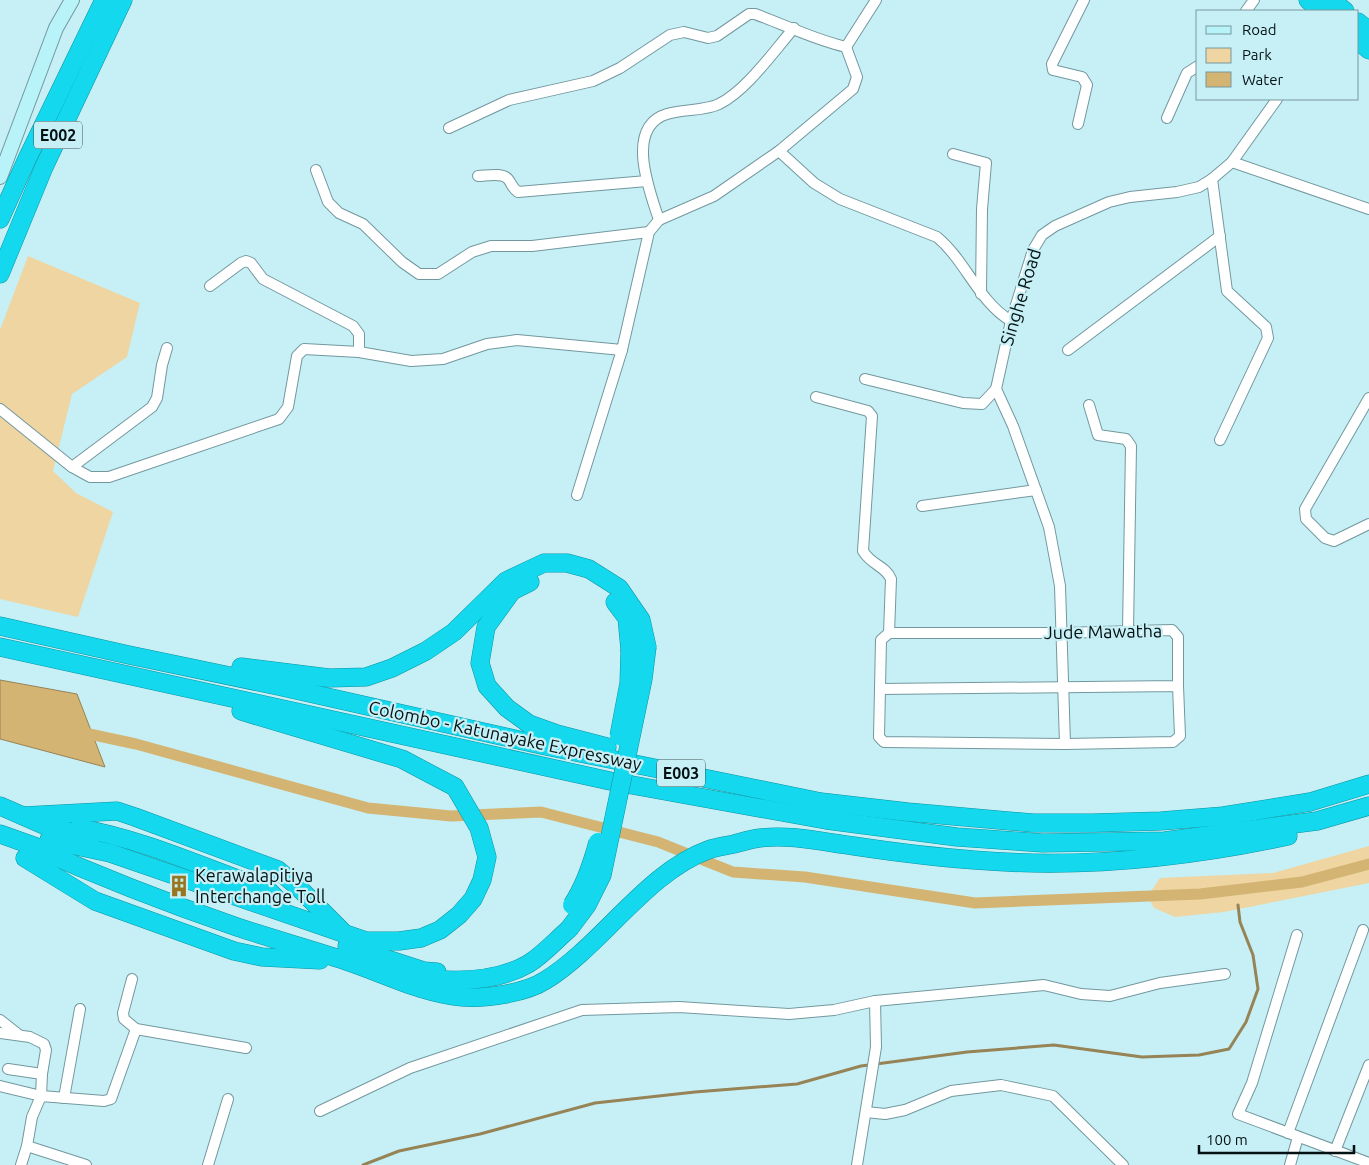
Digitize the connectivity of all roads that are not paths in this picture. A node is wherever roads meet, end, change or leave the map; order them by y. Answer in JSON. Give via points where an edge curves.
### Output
{"nodes":[{"id":1,"x":72,"y":0,"type":"edge"},
{"id":2,"x":104,"y":0,"type":"edge"},
{"id":3,"x":123,"y":0,"type":"edge"},
{"id":4,"x":876,"y":0,"type":"edge"},
{"id":5,"x":1084,"y":0,"type":"edge"},
{"id":6,"x":1308,"y":0,"type":"edge"},
{"id":7,"x":1332,"y":7,"type":"edge"},
{"id":8,"x":1359,"y":23,"type":"edge"},
{"id":9,"x":794,"y":28,"type":"junction"},
{"id":10,"x":1369,"y":31,"type":"edge"},
{"id":11,"x":1359,"y":42,"type":"edge"},
{"id":12,"x":846,"y":47,"type":"junction"},
{"id":13,"x":1369,"y":50,"type":"edge"},
{"id":14,"x":1196,"y":67,"type":"edge"},
{"id":15,"x":1277,"y":100,"type":"edge"},
{"id":16,"x":1167,"y":118,"type":"dead end"},
{"id":17,"x":1078,"y":124,"type":"dead end"},
{"id":18,"x":449,"y":128,"type":"dead end"},
{"id":19,"x":779,"y":151,"type":"junction"},
{"id":20,"x":953,"y":154,"type":"dead end"},
{"id":21,"x":1232,"y":162,"type":"junction"},
{"id":22,"x":316,"y":170,"type":"dead end"},
{"id":23,"x":478,"y":176,"type":"dead end"},
{"id":24,"x":0,"y":177,"type":"edge"},
{"id":25,"x":1212,"y":179,"type":"junction"},
{"id":26,"x":647,"y":182,"type":"junction"},
{"id":27,"x":1369,"y":209,"type":"edge"},
{"id":28,"x":0,"y":219,"type":"edge"},
{"id":29,"x":659,"y":220,"type":"junction"},
{"id":30,"x":649,"y":232,"type":"junction"},
{"id":31,"x":1220,"y":236,"type":"junction"},
{"id":32,"x":0,"y":274,"type":"edge"},
{"id":33,"x":210,"y":286,"type":"dead end"},
{"id":34,"x":981,"y":294,"type":"junction"},
{"id":35,"x":1011,"y":321,"type":"junction"},
{"id":36,"x":167,"y":348,"type":"dead end"},
{"id":37,"x":622,"y":350,"type":"junction"},
{"id":38,"x":1068,"y":350,"type":"dead end"},
{"id":39,"x":359,"y":352,"type":"junction"},
{"id":40,"x":865,"y":379,"type":"dead end"},
{"id":41,"x":996,"y":389,"type":"junction"},
{"id":42,"x":816,"y":397,"type":"dead end"},
{"id":43,"x":1369,"y":398,"type":"edge"},
{"id":44,"x":1089,"y":405,"type":"dead end"},
{"id":45,"x":0,"y":409,"type":"edge"},
{"id":46,"x":1220,"y":440,"type":"dead end"},
{"id":47,"x":72,"y":467,"type":"junction"},
{"id":48,"x":1036,"y":490,"type":"junction"},
{"id":49,"x":577,"y":495,"type":"dead end"},
{"id":50,"x":922,"y":506,"type":"dead end"},
{"id":51,"x":1369,"y":524,"type":"edge"},
{"id":52,"x":0,"y":626,"type":"edge"},
{"id":53,"x":1128,"y":631,"type":"junction"},
{"id":54,"x":889,"y":633,"type":"junction"},
{"id":55,"x":1060,"y":633,"type":"junction"},
{"id":56,"x":58,"y":638,"type":"junction"},
{"id":57,"x":0,"y":647,"type":"edge"},
{"id":58,"x":638,"y":649,"type":"junction"},
{"id":59,"x":102,"y":670,"type":"junction"},
{"id":60,"x":1178,"y":686,"type":"junction"},
{"id":61,"x":1063,"y":688,"type":"junction"},
{"id":62,"x":880,"y":689,"type":"junction"},
{"id":63,"x":1065,"y":744,"type":"junction"},
{"id":64,"x":1369,"y":784,"type":"edge"},
{"id":65,"x":822,"y":802,"type":"junction"},
{"id":66,"x":0,"y":806,"type":"edge"},
{"id":67,"x":1369,"y":806,"type":"edge"},
{"id":68,"x":23,"y":816,"type":"junction"},
{"id":69,"x":1317,"y":821,"type":"junction"},
{"id":70,"x":0,"y":822,"type":"edge"},
{"id":71,"x":75,"y":828,"type":"junction"},
{"id":72,"x":0,"y":834,"type":"edge"},
{"id":73,"x":49,"y":840,"type":"junction"},
{"id":74,"x":0,"y":847,"type":"edge"},
{"id":75,"x":28,"y":852,"type":"junction"},
{"id":76,"x":278,"y":900,"type":"junction"},
{"id":77,"x":299,"y":918,"type":"junction"},
{"id":78,"x":565,"y":924,"type":"junction"},
{"id":79,"x":325,"y":927,"type":"junction"},
{"id":80,"x":1363,"y":930,"type":"dead end"},
{"id":81,"x":345,"y":934,"type":"junction"},
{"id":82,"x":1297,"y":935,"type":"dead end"},
{"id":83,"x":324,"y":954,"type":"junction"},
{"id":84,"x":350,"y":962,"type":"junction"},
{"id":85,"x":1225,"y":974,"type":"dead end"},
{"id":86,"x":132,"y":980,"type":"dead end"},
{"id":87,"x":875,"y":1001,"type":"junction"},
{"id":88,"x":80,"y":1009,"type":"dead end"},
{"id":89,"x":0,"y":1020,"type":"edge"},
{"id":90,"x":136,"y":1029,"type":"junction"},
{"id":91,"x":0,"y":1034,"type":"edge"},
{"id":92,"x":20,"y":1036,"type":"junction"},
{"id":93,"x":246,"y":1048,"type":"dead end"},
{"id":94,"x":1369,"y":1065,"type":"edge"},
{"id":95,"x":8,"y":1069,"type":"dead end"},
{"id":96,"x":42,"y":1074,"type":"junction"},
{"id":97,"x":0,"y":1086,"type":"edge"},
{"id":98,"x":41,"y":1096,"type":"junction"},
{"id":99,"x":64,"y":1098,"type":"junction"},
{"id":100,"x":228,"y":1099,"type":"dead end"},
{"id":101,"x":320,"y":1111,"type":"dead end"},
{"id":102,"x":866,"y":1112,"type":"junction"},
{"id":103,"x":1293,"y":1135,"type":"junction"},
{"id":104,"x":27,"y":1146,"type":"junction"},
{"id":105,"x":1335,"y":1151,"type":"junction"},
{"id":106,"x":1369,"y":1161,"type":"edge"},
{"id":107,"x":21,"y":1165,"type":"edge"},
{"id":108,"x":86,"y":1165,"type":"edge"},
{"id":109,"x":208,"y":1165,"type":"edge"},
{"id":110,"x":857,"y":1165,"type":"edge"},
{"id":111,"x":1123,"y":1165,"type":"edge"},
{"id":112,"x":1290,"y":1165,"type":"edge"}],
"edges":[{"from":1,"to":24,"type":"street","via":[[56,28]]},
{"from":2,"to":28,"type":"highway","number":"E002"},
{"from":3,"to":32,"type":"highway","number":"E002","via":[[44,167]]},
{"from":4,"to":12,"type":"street"},
{"from":5,"to":17,"type":"street","via":[[1052,64],[1052,70],[1082,76],[1087,85]]},
{"from":6,"to":7,"type":"highway"},
{"from":8,"to":10,"type":"highway"},
{"from":9,"to":12,"type":"street","via":[[824,42]]},
{"from":9,"to":18,"type":"street","via":[[749,14],[717,36],[708,38],[684,32],[670,35],[620,68],[593,81],[509,100]]},
{"from":9,"to":26,"type":"street","via":[[742,88],[718,105],[665,114],[652,123],[644,138],[642,159]]},
{"from":11,"to":13,"type":"highway"},
{"from":12,"to":19,"type":"street","via":[[857,77],[853,89]]},
{"from":14,"to":16,"type":"street","via":[[1188,73]]},
{"from":15,"to":21,"type":"street","name":"Singhe Road"},
{"from":19,"to":29,"type":"street","via":[[714,196]]},
{"from":19,"to":34,"type":"street","via":[[814,183],[840,199],[937,237],[948,246]]},
{"from":20,"to":34,"type":"street","via":[[986,163]]},
{"from":21,"to":25,"type":"street","name":"Singhe Road"},
{"from":21,"to":27,"type":"street"},
{"from":22,"to":30,"type":"street","via":[[328,202],[339,212],[363,224],[419,274],[438,274],[472,252],[491,246],[532,246]]},
{"from":23,"to":26,"type":"street","via":[[502,175],[518,192]]},
{"from":25,"to":31,"type":"street"},
{"from":25,"to":35,"type":"street","name":"Singhe Road","via":[[1199,187],[1109,202],[1055,226],[1042,236],[1033,250]]},
{"from":26,"to":29,"type":"street"},
{"from":29,"to":30,"type":"street"},
{"from":30,"to":37,"type":"street"},
{"from":31,"to":38,"type":"street"},
{"from":31,"to":46,"type":"street","via":[[1227,292],[1266,327],[1268,338]]},
{"from":33,"to":39,"type":"street","via":[[241,263],[251,263],[263,279],[354,326],[359,334]]},
{"from":34,"to":35,"type":"street"},
{"from":35,"to":41,"type":"street","name":"Singhe Road"},
{"from":36,"to":47,"type":"street","via":[[157,398],[152,407]]},
{"from":37,"to":39,"type":"street","via":[[517,340],[487,344],[443,359],[411,361]]},
{"from":37,"to":49,"type":"street"},
{"from":39,"to":47,"type":"street","via":[[304,349],[297,356],[288,407],[280,419],[109,477],[90,477]]},
{"from":40,"to":41,"type":"street","via":[[972,404],[982,404]]},
{"from":41,"to":48,"type":"street"},
{"from":42,"to":54,"type":"street","via":[[868,411],[872,416],[863,551],[868,560],[888,572],[892,579]]},
{"from":43,"to":51,"type":"street","via":[[1306,509],[1306,519],[1325,538],[1334,541]]},
{"from":44,"to":53,"type":"street","via":[[1098,436],[1126,438],[1131,446]]},
{"from":45,"to":47,"type":"street"},
{"from":48,"to":50,"type":"street"},
{"from":48,"to":55,"type":"street","via":[[1049,527],[1060,586]]},
{"from":52,"to":56,"type":"highway","name":"Colombo - Katunayake Expressway","number":"E003"},
{"from":53,"to":55,"type":"street","name":"Jude Mawatha"},
{"from":53,"to":60,"type":"street","name":"Jude Mawatha","via":[[1172,630],[1178,637]]},
{"from":54,"to":55,"type":"street","name":"Jude Mawatha"},
{"from":54,"to":62,"type":"street","via":[[881,640]]},
{"from":55,"to":61,"type":"street"},
{"from":56,"to":58,"type":"highway","via":[[282,673],[329,678],[366,676],[392,668],[426,651],[454,632],[506,581],[544,563],[567,563],[589,569],[619,588],[642,620]]},
{"from":56,"to":65,"type":"highway","name":"Colombo - Katunayake Expressway","number":"E003","via":[[541,745]]},
{"from":57,"to":59,"type":"highway","name":"Colombo - Katunayake Expressway","number":"E003"},
{"from":58,"to":65,"type":"highway","via":[[627,618],[611,596],[584,578],[567,573],[545,574],[512,591],[486,627],[480,663],[487,686],[529,724]]},
{"from":58,"to":78,"type":"highway","bridge":true,"via":[[643,679],[602,875],[587,905]]},
{"from":59,"to":69,"type":"highway","name":"Colombo - Katunayake Expressway","number":"E003","via":[[610,781],[826,820],[957,837],[1043,843],[1165,841]]},
{"from":59,"to":81,"type":"highway","via":[[402,759],[454,787],[479,828],[487,857],[473,899],[440,930],[421,938],[366,941]]},
{"from":60,"to":61,"type":"street"},
{"from":60,"to":63,"type":"street","via":[[1180,736],[1173,742]]},
{"from":61,"to":62,"type":"street"},
{"from":61,"to":63,"type":"street"},
{"from":62,"to":63,"type":"street","via":[[879,737],[884,742]]},
{"from":64,"to":65,"type":"highway","name":"Colombo - Katunayake Expressway","number":"E003","via":[[1310,802],[1223,816],[1093,823],[1033,823]]},
{"from":66,"to":68,"type":"highway"},
{"from":67,"to":69,"type":"highway","name":"Colombo - Katunayake Expressway","number":"E003"},
{"from":68,"to":71,"type":"highway"},
{"from":68,"to":76,"type":"highway"},
{"from":68,"to":79,"type":"highway","via":[[118,819],[255,867],[288,886]]},
{"from":68,"to":81,"type":"highway","via":[[118,811],[135,816],[278,870]]},
{"from":69,"to":84,"type":"highway","via":[[1298,834],[1195,853],[1046,863],[908,854],[796,838],[759,838],[707,851],[679,865],[654,883],[590,946],[544,982],[504,995],[483,998],[447,994],[400,982]]},
{"from":70,"to":73,"type":"highway"},
{"from":71,"to":76,"type":"highway","via":[[112,834],[262,888]]},
{"from":71,"to":77,"type":"highway","via":[[113,826],[246,871],[283,892]]},
{"from":72,"to":75,"type":"highway"},
{"from":73,"to":77,"type":"highway","via":[[110,853]]},
{"from":73,"to":78,"type":"highway","via":[[424,971],[446,974],[508,960]]},
{"from":74,"to":75,"type":"highway"},
{"from":75,"to":78,"type":"highway","via":[[417,978],[473,980],[528,964]]},
{"from":75,"to":83,"type":"highway"},
{"from":75,"to":83,"type":"highway","via":[[108,888],[239,935],[284,948]]},
{"from":75,"to":84,"type":"highway","via":[[95,901],[234,951],[262,957]]},
{"from":76,"to":77,"type":"highway"},
{"from":77,"to":79,"type":"highway"},
{"from":79,"to":81,"type":"highway"},
{"from":80,"to":103,"type":"street"},
{"from":82,"to":103,"type":"street","via":[[1252,1082],[1238,1114]]},
{"from":83,"to":84,"type":"highway"},
{"from":85,"to":87,"type":"street","via":[[1160,983],[1110,996],[1081,994],[1044,985]]},
{"from":86,"to":90,"type":"street","via":[[123,1013],[124,1019]]},
{"from":87,"to":101,"type":"street","via":[[834,1010],[789,1014],[679,1007],[582,1010],[410,1068]]},
{"from":87,"to":102,"type":"street","via":[[876,1048]]},
{"from":88,"to":99,"type":"street"},
{"from":89,"to":92,"type":"street"},
{"from":90,"to":93,"type":"street"},
{"from":90,"to":99,"type":"street","via":[[111,1099]]},
{"from":91,"to":92,"type":"street"},
{"from":92,"to":96,"type":"street","via":[[44,1044]]},
{"from":94,"to":105,"type":"street"},
{"from":95,"to":96,"type":"street"},
{"from":96,"to":98,"type":"street"},
{"from":97,"to":98,"type":"street"},
{"from":98,"to":99,"type":"street"},
{"from":98,"to":104,"type":"street","via":[[32,1117]]},
{"from":100,"to":109,"type":"street"},
{"from":102,"to":110,"type":"street"},
{"from":102,"to":111,"type":"street","via":[[885,1114],[905,1110],[951,1091],[1001,1085],[1018,1088],[1054,1096]]},
{"from":103,"to":105,"type":"street"},
{"from":103,"to":112,"type":"street"},
{"from":104,"to":107,"type":"street"},
{"from":104,"to":108,"type":"street"},
{"from":105,"to":106,"type":"street"}]}
